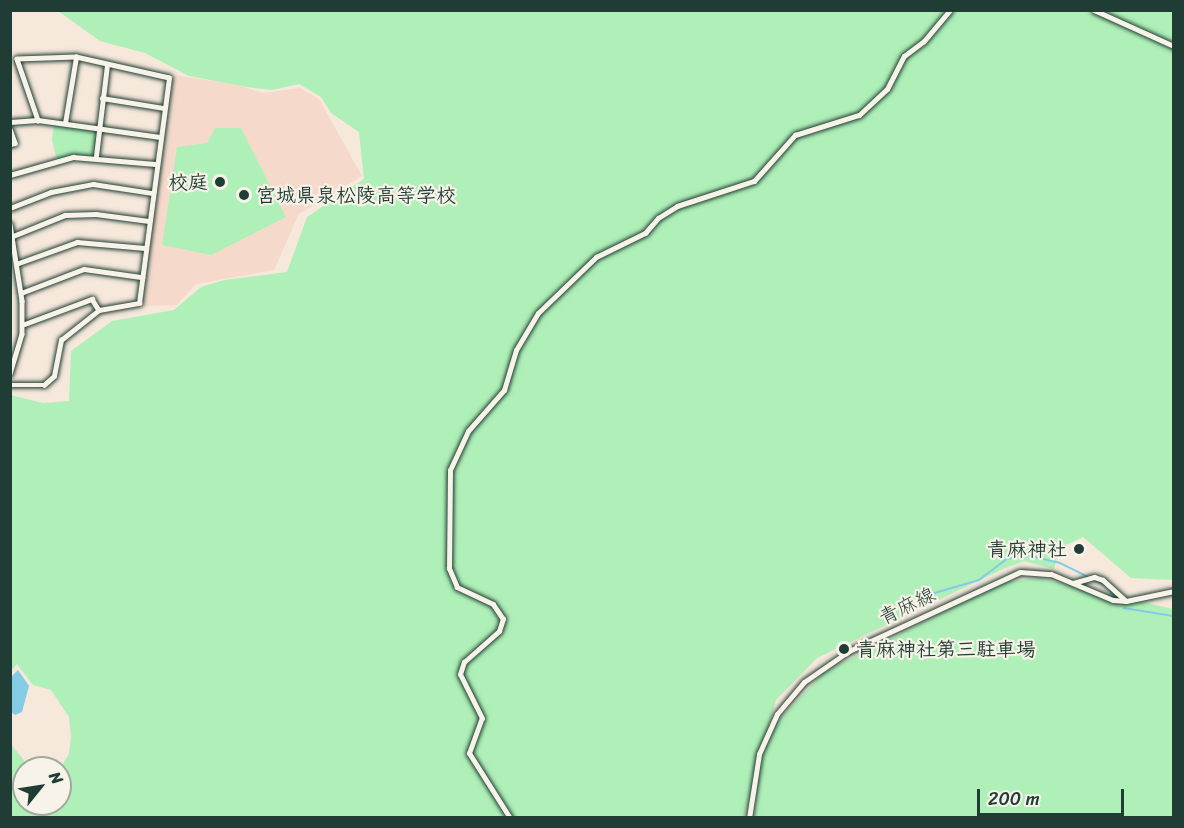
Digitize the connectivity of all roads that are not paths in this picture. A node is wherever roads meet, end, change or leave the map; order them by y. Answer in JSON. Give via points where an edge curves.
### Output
{"nodes":[{"id":1,"x":950,"y":10,"type":"edge"},
{"id":2,"x":1094,"y":10,"type":"edge"},
{"id":3,"x":1173,"y":46,"type":"edge"},
{"id":4,"x":76,"y":57,"type":"junction"},
{"id":5,"x":17,"y":59,"type":"junction"},
{"id":6,"x":10,"y":62,"type":"edge"},
{"id":7,"x":107,"y":65,"type":"junction"},
{"id":8,"x":102,"y":99,"type":"junction"},
{"id":9,"x":164,"y":108,"type":"junction"},
{"id":10,"x":38,"y":120,"type":"junction"},
{"id":11,"x":10,"y":122,"type":"edge"},
{"id":12,"x":65,"y":123,"type":"junction"},
{"id":13,"x":98,"y":128,"type":"junction"},
{"id":14,"x":10,"y":129,"type":"edge"},
{"id":15,"x":159,"y":137,"type":"junction"},
{"id":16,"x":10,"y":145,"type":"edge"},
{"id":17,"x":96,"y":156,"type":"junction"},
{"id":18,"x":155,"y":164,"type":"junction"},
{"id":19,"x":10,"y":175,"type":"edge"},
{"id":20,"x":152,"y":193,"type":"junction"},
{"id":21,"x":10,"y":208,"type":"edge"},
{"id":22,"x":149,"y":220,"type":"junction"},
{"id":23,"x":10,"y":224,"type":"edge"},
{"id":24,"x":13,"y":236,"type":"junction"},
{"id":25,"x":145,"y":248,"type":"junction"},
{"id":26,"x":16,"y":264,"type":"junction"},
{"id":27,"x":142,"y":277,"type":"junction"},
{"id":28,"x":21,"y":293,"type":"junction"},
{"id":29,"x":99,"y":310,"type":"junction"},
{"id":30,"x":22,"y":325,"type":"junction"},
{"id":31,"x":10,"y":374,"type":"edge"},
{"id":32,"x":10,"y":385,"type":"edge"},
{"id":33,"x":1072,"y":583,"type":"junction"},
{"id":34,"x":1173,"y":591,"type":"edge"},
{"id":35,"x":1126,"y":602,"type":"junction"},
{"id":36,"x":510,"y":818,"type":"edge"},
{"id":37,"x":749,"y":818,"type":"edge"}],
"edges":[{"from":1,"to":36,"type":"street","via":[[924,41],[904,56],[887,90],[859,115],[795,135],[754,181],[677,206],[658,218],[645,233],[596,257],[538,313],[516,350],[504,390],[468,431],[450,470],[450,575],[461,590],[493,604],[503,619],[499,631],[464,662],[460,674],[482,718],[470,753]]},
{"from":2,"to":3,"type":"street"},
{"from":4,"to":5,"type":"street"},
{"from":4,"to":7,"type":"street"},
{"from":4,"to":12,"type":"street"},
{"from":5,"to":6,"type":"street"},
{"from":5,"to":10,"type":"street"},
{"from":7,"to":8,"type":"street"},
{"from":7,"to":9,"type":"street","via":[[169,78]]},
{"from":8,"to":9,"type":"street"},
{"from":8,"to":13,"type":"street"},
{"from":9,"to":15,"type":"street"},
{"from":10,"to":11,"type":"street"},
{"from":10,"to":12,"type":"street"},
{"from":12,"to":13,"type":"street"},
{"from":13,"to":15,"type":"street"},
{"from":13,"to":17,"type":"street"},
{"from":14,"to":16,"type":"street","via":[[15,143]]},
{"from":15,"to":18,"type":"street"},
{"from":17,"to":18,"type":"street"},
{"from":17,"to":19,"type":"street","via":[[72,157]]},
{"from":18,"to":20,"type":"street"},
{"from":20,"to":21,"type":"street","via":[[93,184],[51,192]]},
{"from":20,"to":22,"type":"street"},
{"from":22,"to":24,"type":"street","via":[[65,215]]},
{"from":22,"to":25,"type":"street"},
{"from":23,"to":24,"type":"street"},
{"from":24,"to":26,"type":"street"},
{"from":25,"to":26,"type":"street","via":[[77,242]]},
{"from":25,"to":27,"type":"street"},
{"from":26,"to":28,"type":"street"},
{"from":27,"to":28,"type":"street","via":[[84,269]]},
{"from":27,"to":29,"type":"street","via":[[139,303]]},
{"from":28,"to":30,"type":"street"},
{"from":29,"to":30,"type":"street","via":[[92,299]]},
{"from":29,"to":32,"type":"street","via":[[61,340],[54,376],[44,385]]},
{"from":30,"to":31,"type":"street"},
{"from":33,"to":35,"type":"street","name":"青麻線","via":[[1100,597]]},
{"from":33,"to":35,"type":"street","via":[[1094,577],[1103,580]]},
{"from":33,"to":37,"type":"street","name":"青麻線","via":[[1037,572],[1005,576],[819,669],[791,695],[765,735],[754,774]]},
{"from":34,"to":35,"type":"street","name":"青麻線"}]}
